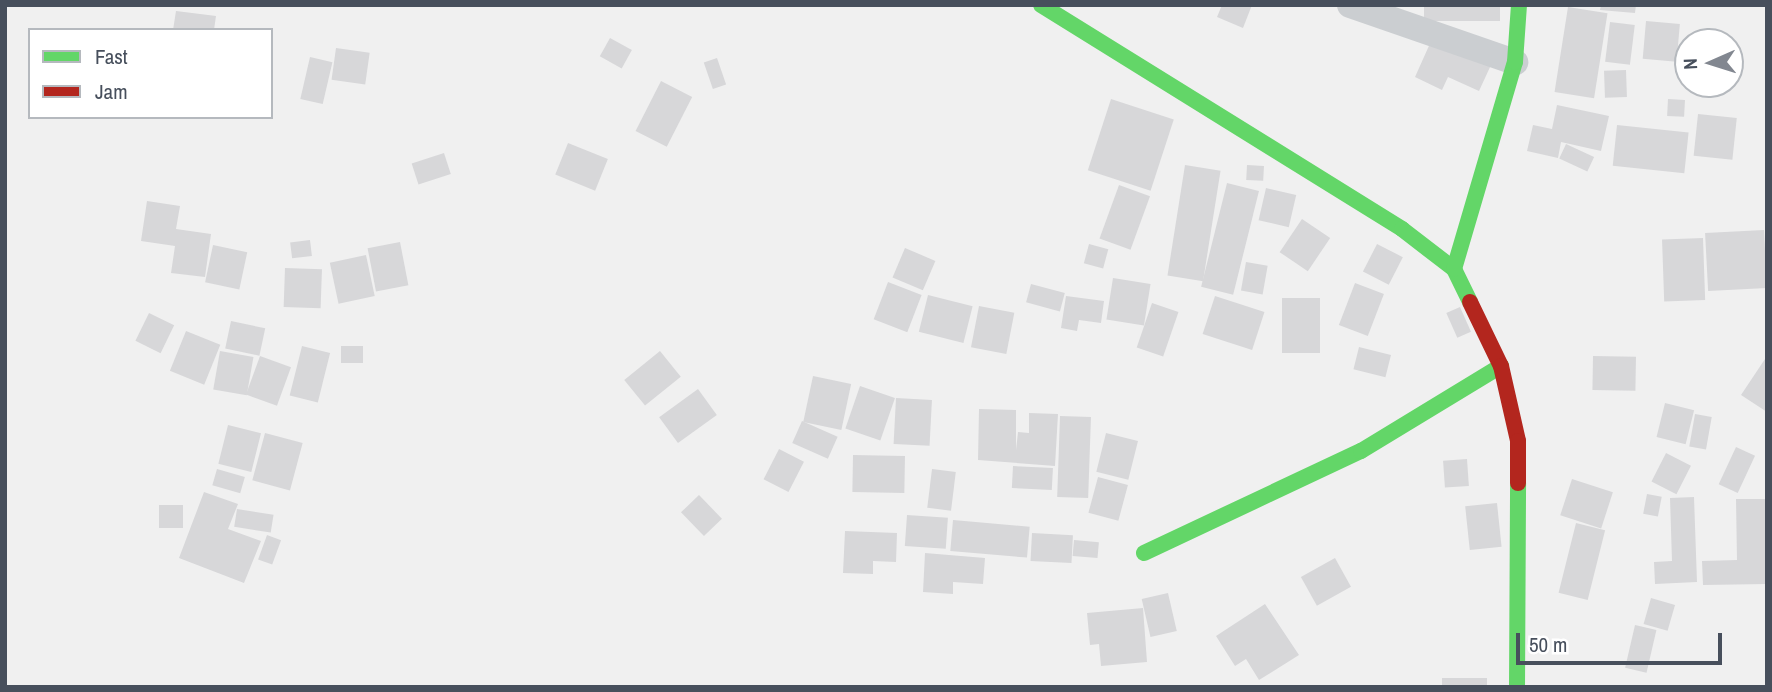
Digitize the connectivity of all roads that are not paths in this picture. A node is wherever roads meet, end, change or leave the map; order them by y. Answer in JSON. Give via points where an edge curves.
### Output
{"nodes":[{"id":1,"x":1041,"y":5,"type":"edge"},
{"id":2,"x":1350,"y":5,"type":"edge"},
{"id":3,"x":1519,"y":5,"type":"edge"},
{"id":4,"x":1515,"y":62,"type":"junction"},
{"id":5,"x":1454,"y":269,"type":"junction"},
{"id":6,"x":1502,"y":366,"type":"junction"},
{"id":7,"x":1144,"y":553,"type":"dead end"},
{"id":8,"x":1517,"y":687,"type":"edge"}],
"edges":[{"from":1,"to":5,"type":"street","via":[[1402,229]]},
{"from":2,"to":4,"type":"street"},
{"from":3,"to":4,"type":"street"},
{"from":4,"to":5,"type":"street"},
{"from":5,"to":6,"type":"street"},
{"from":6,"to":7,"type":"street","via":[[1362,451]]},
{"from":6,"to":8,"type":"street","via":[[1518,441]]}]}
